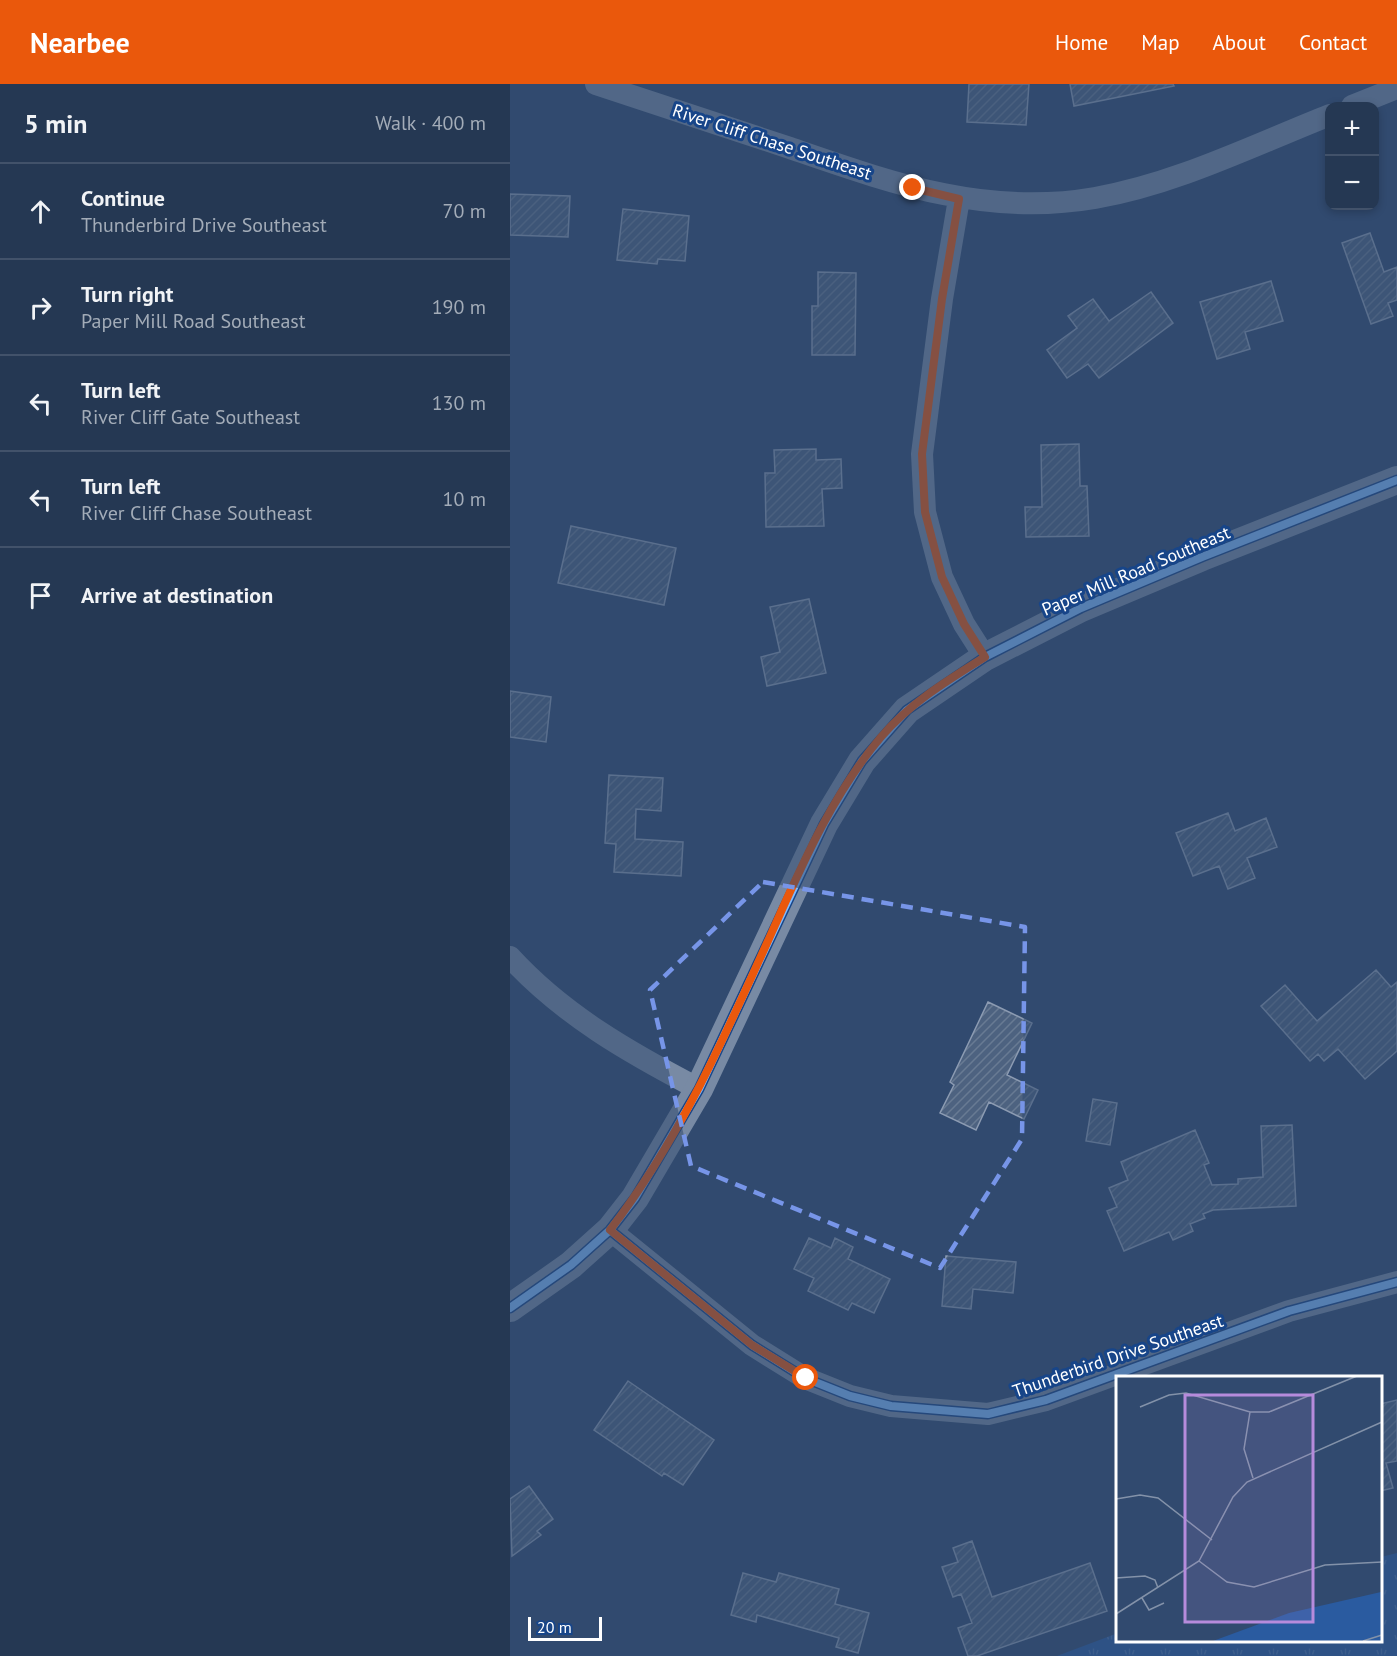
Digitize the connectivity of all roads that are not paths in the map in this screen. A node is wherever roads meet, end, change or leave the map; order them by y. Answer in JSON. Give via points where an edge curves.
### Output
{"nodes":[{"id":1,"x":596,"y":84,"type":"edge"},
{"id":2,"x":1397,"y":88,"type":"edge"},
{"id":3,"x":1362,"y":102,"type":"edge"},
{"id":4,"x":1325,"y":117,"type":"edge"},
{"id":5,"x":959,"y":199,"type":"junction"},
{"id":6,"x":1397,"y":480,"type":"edge"},
{"id":7,"x":985,"y":657,"type":"junction"},
{"id":8,"x":510,"y":957,"type":"edge"},
{"id":9,"x":699,"y":1089,"type":"junction"},
{"id":10,"x":610,"y":1230,"type":"junction"},
{"id":11,"x":1397,"y":1282,"type":"edge"},
{"id":12,"x":510,"y":1308,"type":"edge"}],
"edges":[{"from":1,"to":5,"type":"street","name":"River Cliff Chase Southeast","via":[[874,176]]},
{"from":2,"to":3,"type":"street"},
{"from":4,"to":5,"type":"street","name":"River Cliff Chase Southeast","via":[[1203,166],[1096,198],[1002,205]]},
{"from":5,"to":7,"type":"street","via":[[922,454],[925,512],[942,577]]},
{"from":6,"to":7,"type":"street","name":"Paper Mill Road Southeast","via":[[1081,608]]},
{"from":7,"to":9,"type":"street","name":"Paper Mill Road Southeast","via":[[907,710],[856,771],[804,863]]},
{"from":8,"to":9,"type":"street","via":[[528,976],[619,1047]]},
{"from":9,"to":10,"type":"street","name":"Paper Mill Road Southeast","via":[[658,1162]]},
{"from":10,"to":11,"type":"street","name":"Thunderbird Drive Southeast","via":[[752,1345],[806,1378],[850,1396],[891,1406],[988,1414],[1046,1400],[1289,1311]]},
{"from":10,"to":12,"type":"street","name":"Paper Mill Road Southeast"}]}
